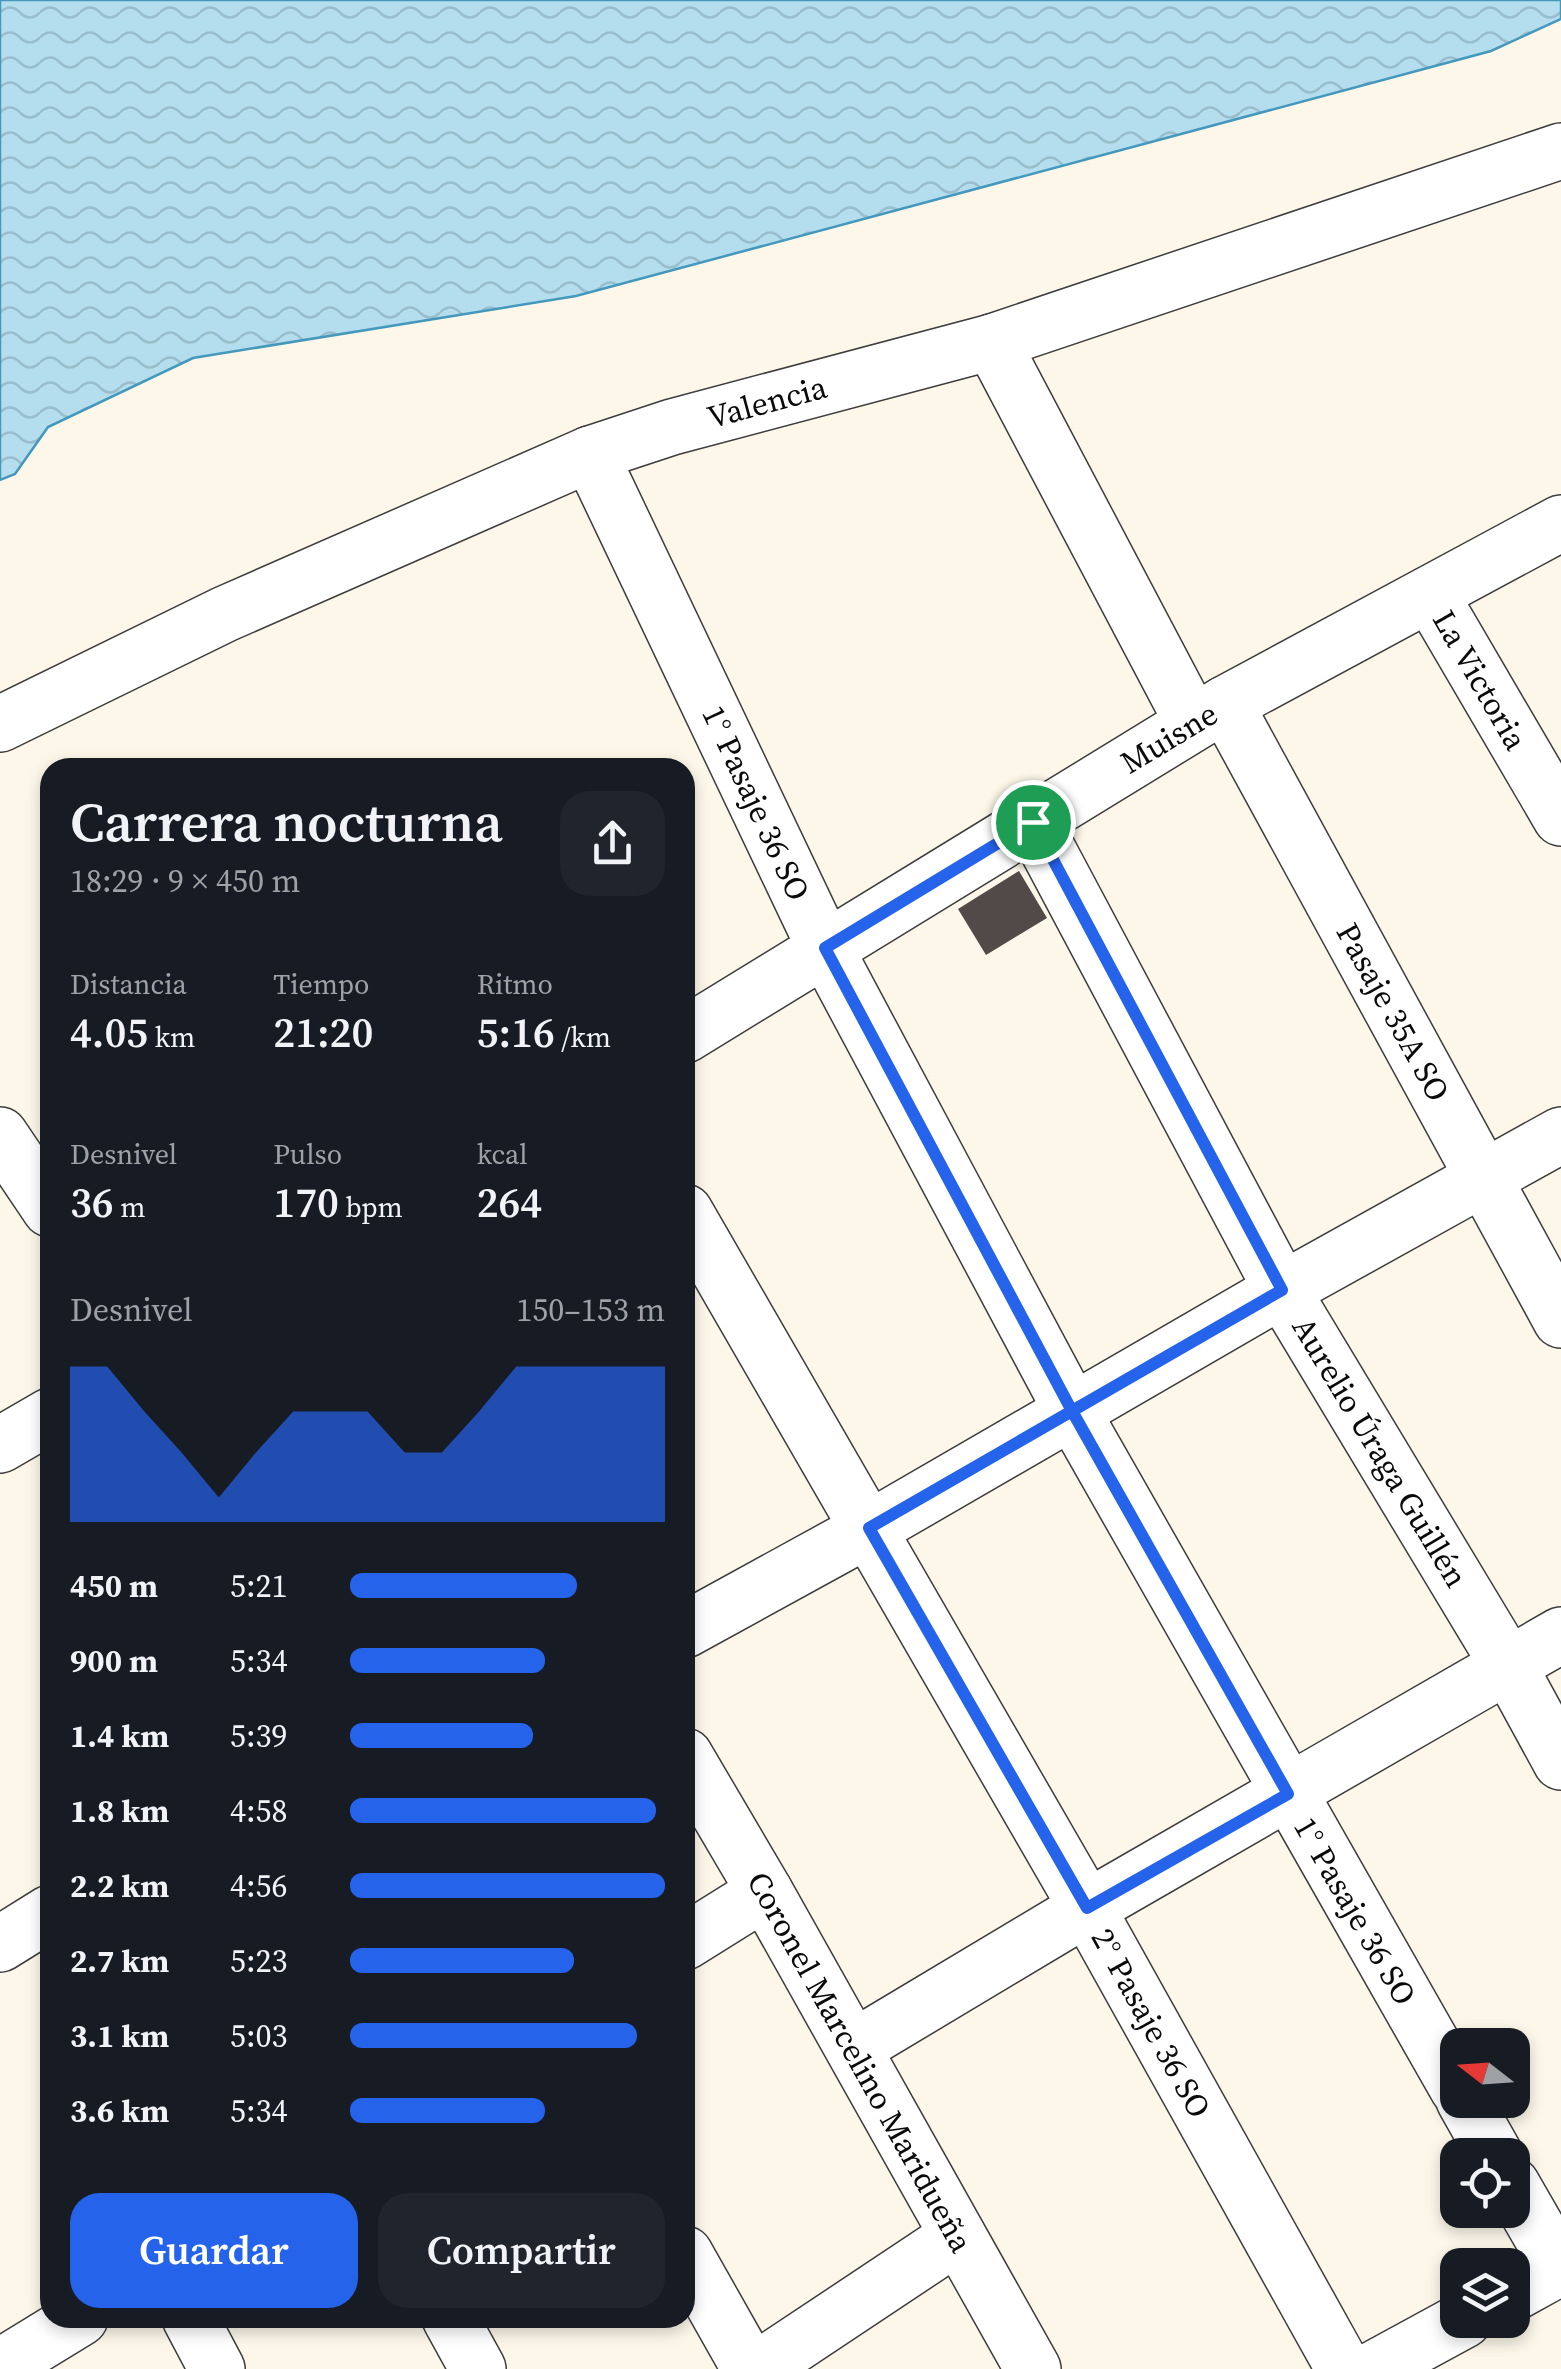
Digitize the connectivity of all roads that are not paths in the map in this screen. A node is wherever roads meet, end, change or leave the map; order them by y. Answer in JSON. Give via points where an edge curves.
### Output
{"nodes":[{"id":1,"x":1561,"y":151,"type":"edge"},
{"id":2,"x":992,"y":342,"type":"junction"},
{"id":3,"x":590,"y":454,"type":"junction"},
{"id":4,"x":1561,"y":523,"type":"edge"},
{"id":5,"x":1430,"y":594,"type":"junction"},
{"id":6,"x":1209,"y":714,"type":"junction"},
{"id":7,"x":0,"y":724,"type":"edge"},
{"id":8,"x":1561,"y":818,"type":"edge"},
{"id":9,"x":1033,"y":822,"type":"junction"},
{"id":10,"x":825,"y":948,"type":"junction"},
{"id":11,"x":695,"y":1028,"type":"edge"},
{"id":12,"x":1561,"y":1135,"type":"edge"},
{"id":13,"x":0,"y":1136,"type":"edge"},
{"id":14,"x":1484,"y":1178,"type":"junction"},
{"id":15,"x":40,"y":1194,"type":"edge"},
{"id":16,"x":695,"y":1229,"type":"edge"},
{"id":17,"x":1282,"y":1290,"type":"junction"},
{"id":18,"x":1561,"y":1320,"type":"edge"},
{"id":19,"x":1072,"y":1411,"type":"junction"},
{"id":20,"x":40,"y":1422,"type":"edge"},
{"id":21,"x":0,"y":1445,"type":"edge"},
{"id":22,"x":869,"y":1528,"type":"junction"},
{"id":23,"x":695,"y":1624,"type":"edge"},
{"id":24,"x":1561,"y":1635,"type":"edge"},
{"id":25,"x":1508,"y":1664,"type":"junction"},
{"id":26,"x":1561,"y":1762,"type":"edge"},
{"id":27,"x":695,"y":1773,"type":"edge"},
{"id":28,"x":1288,"y":1794,"type":"junction"},
{"id":29,"x":766,"y":1892,"type":"junction"},
{"id":30,"x":1087,"y":1908,"type":"junction"},
{"id":31,"x":40,"y":1919,"type":"edge"},
{"id":32,"x":695,"y":1936,"type":"edge"},
{"id":33,"x":0,"y":1944,"type":"edge"},
{"id":34,"x":854,"y":2048,"type":"junction"},
{"id":35,"x":1440,"y":2058,"type":"edge"},
{"id":36,"x":1530,"y":2215,"type":"edge"},
{"id":37,"x":958,"y":2236,"type":"junction"},
{"id":38,"x":1561,"y":2268,"type":"edge"},
{"id":39,"x":695,"y":2271,"type":"edge"},
{"id":40,"x":1530,"y":2284,"type":"edge"},
{"id":41,"x":64,"y":2328,"type":"edge"},
{"id":42,"x":195,"y":2328,"type":"edge"},
{"id":43,"x":455,"y":2328,"type":"edge"},
{"id":44,"x":1440,"y":2333,"type":"edge"},
{"id":45,"x":0,"y":2367,"type":"edge"},
{"id":46,"x":217,"y":2369,"type":"edge"},
{"id":47,"x":478,"y":2369,"type":"edge"},
{"id":48,"x":754,"y":2369,"type":"edge"},
{"id":49,"x":1033,"y":2369,"type":"edge"},
{"id":50,"x":1344,"y":2369,"type":"edge"},
{"id":51,"x":1374,"y":2369,"type":"edge"}],
"edges":[{"from":1,"to":2,"type":"street","name":"Valencia"},
{"from":2,"to":3,"type":"street","name":"Valencia"},
{"from":2,"to":6,"type":"street","name":"Pasaje 35A SO"},
{"from":3,"to":7,"type":"street","name":"Valencia","via":[[225,614]]},
{"from":3,"to":10,"type":"street","name":"1° Pasaje 36 SO"},
{"from":4,"to":5,"type":"street","name":"Muisne"},
{"from":5,"to":6,"type":"street","name":"Muisne"},
{"from":5,"to":8,"type":"street","name":"La Victoria"},
{"from":6,"to":9,"type":"street","name":"Muisne"},
{"from":6,"to":14,"type":"street","name":"Pasaje 35A SO"},
{"from":9,"to":10,"type":"street","name":"Muisne"},
{"from":9,"to":17,"type":"street","name":"Aurelio Úraga Guillén"},
{"from":10,"to":11,"type":"street","name":"Muisne"},
{"from":10,"to":19,"type":"street","name":"1° Pasaje 36 SO"},
{"from":12,"to":14,"type":"street"},
{"from":13,"to":15,"type":"street"},
{"from":14,"to":17,"type":"street"},
{"from":14,"to":18,"type":"street","name":"Pasaje 35A SO"},
{"from":16,"to":22,"type":"street","name":"2° Pasaje 36 SO"},
{"from":17,"to":19,"type":"street"},
{"from":17,"to":25,"type":"street","name":"Aurelio Úraga Guillén"},
{"from":19,"to":22,"type":"street"},
{"from":19,"to":28,"type":"street","name":"1° Pasaje 36 SO"},
{"from":20,"to":21,"type":"street"},
{"from":22,"to":23,"type":"street"},
{"from":22,"to":30,"type":"street","name":"2° Pasaje 36 SO"},
{"from":24,"to":25,"type":"street"},
{"from":25,"to":26,"type":"street","name":"Aurelio Úraga Guillén"},
{"from":25,"to":28,"type":"street"},
{"from":27,"to":29,"type":"street","name":"Coronel Marcelino Maridueña"},
{"from":28,"to":30,"type":"street"},
{"from":28,"to":35,"type":"street","name":"1° Pasaje 36 SO"},
{"from":29,"to":32,"type":"street"},
{"from":29,"to":34,"type":"street","name":"Coronel Marcelino Maridueña"},
{"from":30,"to":34,"type":"street"},
{"from":30,"to":50,"type":"street","name":"2° Pasaje 36 SO"},
{"from":31,"to":33,"type":"street"},
{"from":34,"to":37,"type":"street","name":"Coronel Marcelino Maridueña"},
{"from":36,"to":38,"type":"street"},
{"from":37,"to":48,"type":"street"},
{"from":37,"to":49,"type":"street","name":"Coronel Marcelino Maridueña"},
{"from":38,"to":40,"type":"street"},
{"from":39,"to":48,"type":"street"},
{"from":41,"to":45,"type":"street"},
{"from":42,"to":46,"type":"street"},
{"from":43,"to":47,"type":"street"},
{"from":44,"to":51,"type":"street"}]}
